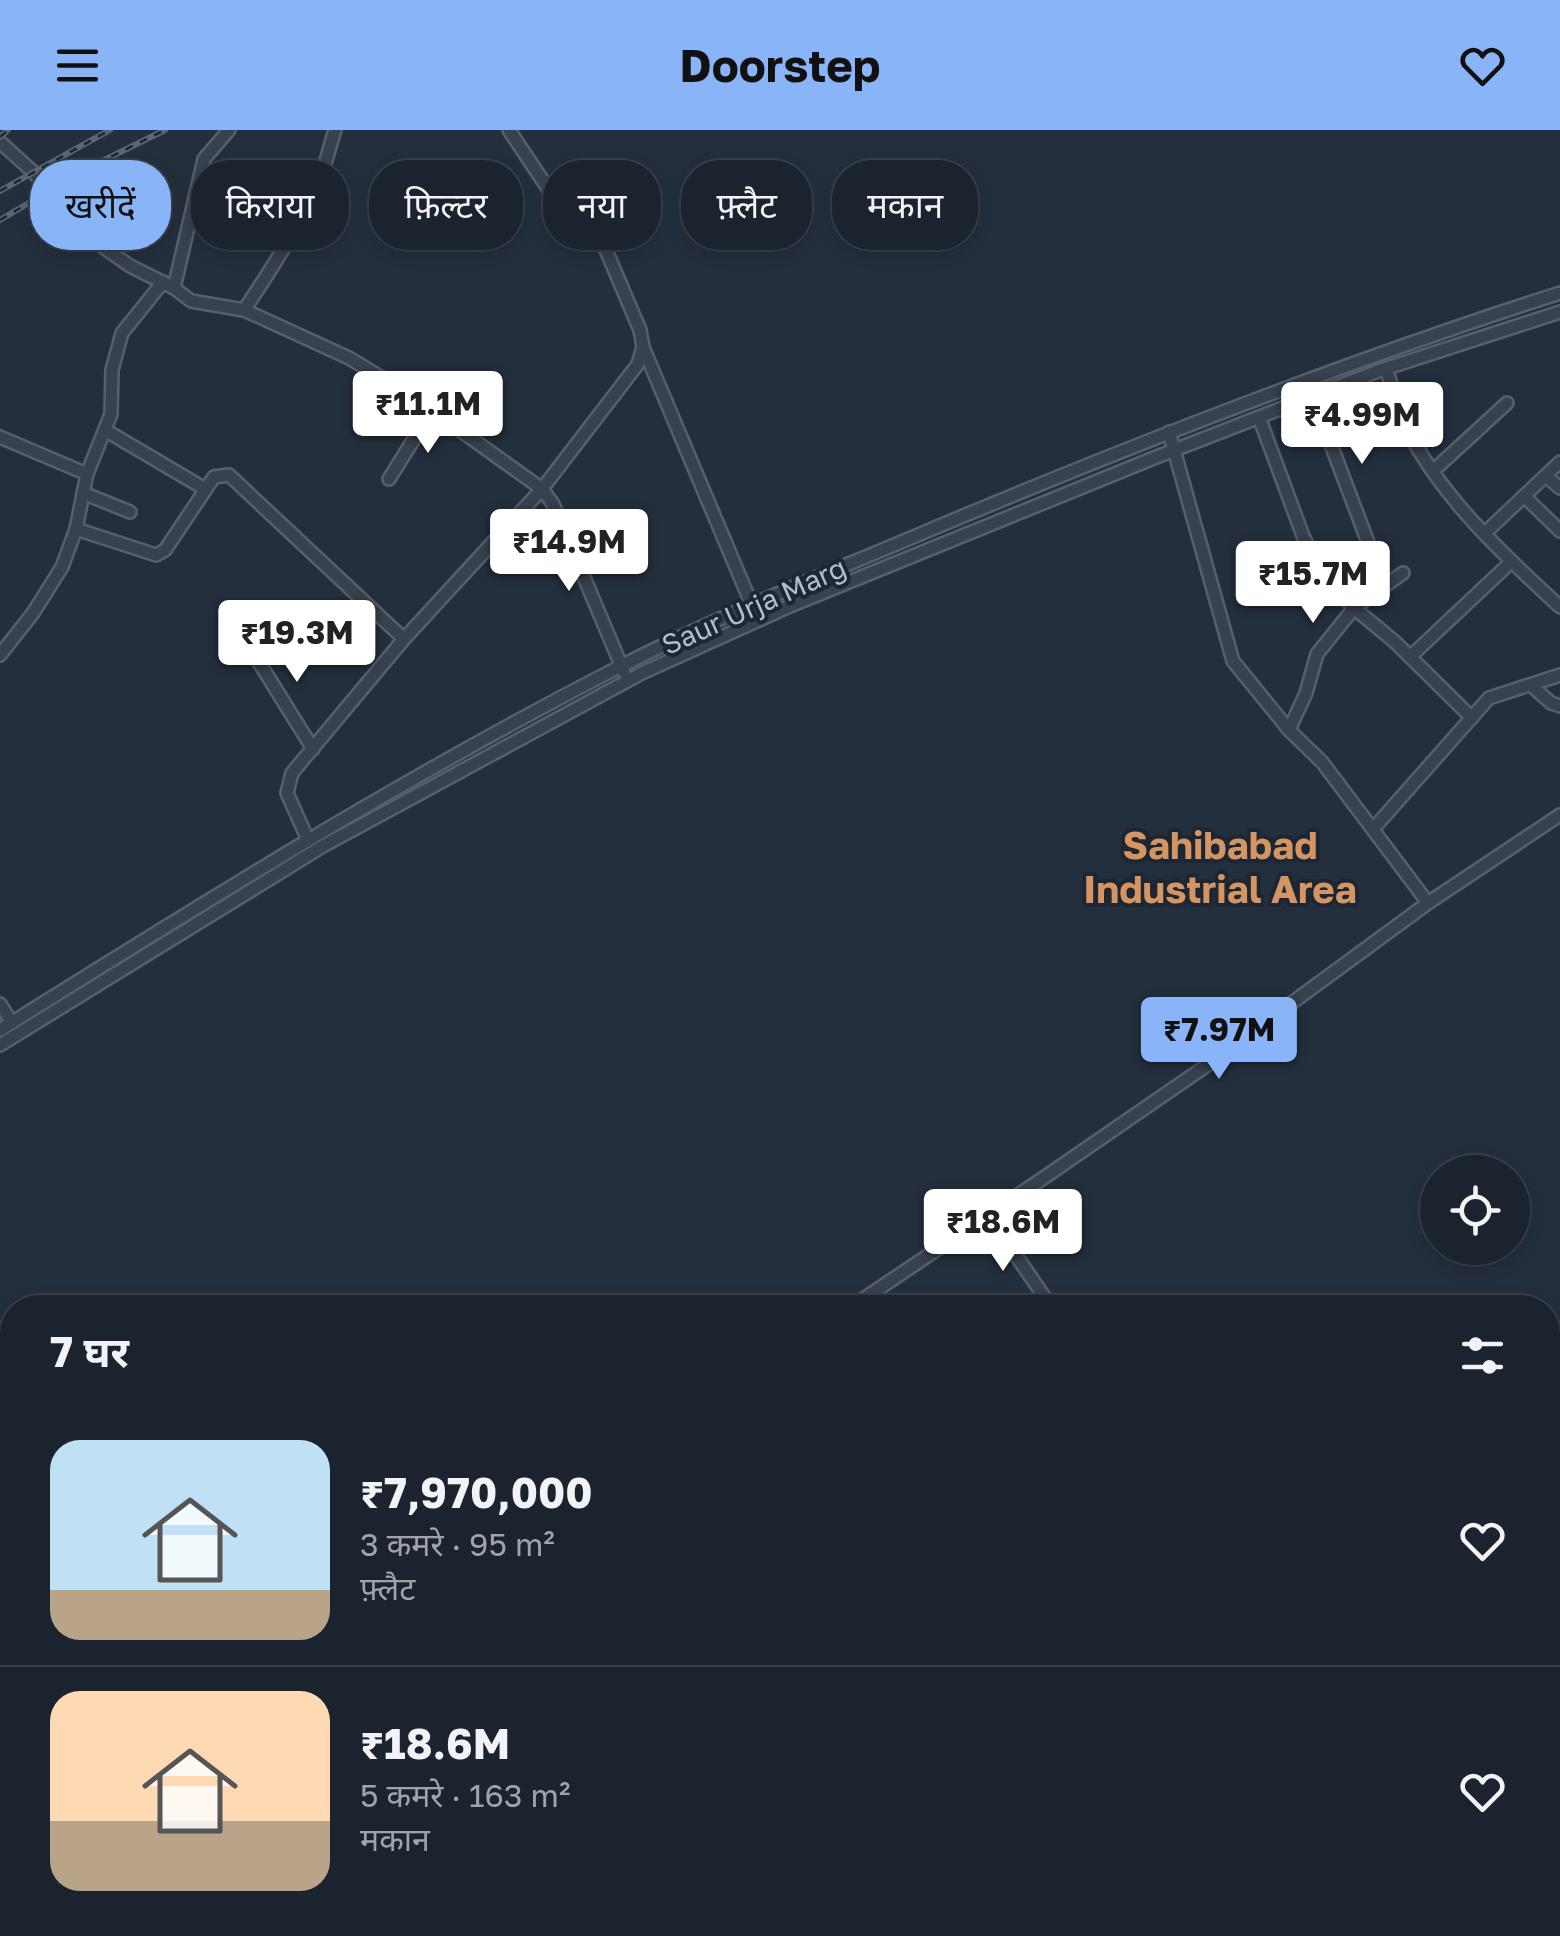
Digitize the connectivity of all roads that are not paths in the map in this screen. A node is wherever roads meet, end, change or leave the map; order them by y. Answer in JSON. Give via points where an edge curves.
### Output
{"nodes":[{"id":1,"x":229,"y":130,"type":"edge"},
{"id":2,"x":335,"y":130,"type":"edge"},
{"id":3,"x":510,"y":130,"type":"edge"},
{"id":4,"x":0,"y":142,"type":"edge"},
{"id":5,"x":168,"y":285,"type":"junction"},
{"id":6,"x":1560,"y":293,"type":"edge"},
{"id":7,"x":244,"y":310,"type":"junction"},
{"id":8,"x":1560,"y":312,"type":"edge"},
{"id":9,"x":1485,"y":317,"type":"junction"},
{"id":10,"x":1492,"y":334,"type":"junction"},
{"id":11,"x":643,"y":347,"type":"junction"},
{"id":12,"x":1386,"y":369,"type":"junction"},
{"id":13,"x":1313,"y":396,"type":"junction"},
{"id":14,"x":1507,"y":403,"type":"dead end"},
{"id":15,"x":432,"y":410,"type":"junction"},
{"id":16,"x":1259,"y":417,"type":"junction"},
{"id":17,"x":105,"y":430,"type":"junction"},
{"id":18,"x":1169,"y":432,"type":"junction"},
{"id":19,"x":0,"y":436,"type":"edge"},
{"id":20,"x":1173,"y":450,"type":"junction"},
{"id":21,"x":1560,"y":462,"type":"edge"},
{"id":22,"x":1433,"y":471,"type":"junction"},
{"id":23,"x":87,"y":474,"type":"junction"},
{"id":24,"x":1546,"y":476,"type":"junction"},
{"id":25,"x":389,"y":479,"type":"dead end"},
{"id":26,"x":542,"y":488,"type":"junction"},
{"id":27,"x":1560,"y":488,"type":"edge"},
{"id":28,"x":205,"y":489,"type":"junction"},
{"id":29,"x":83,"y":493,"type":"junction"},
{"id":30,"x":1524,"y":496,"type":"junction"},
{"id":31,"x":130,"y":512,"type":"dead end"},
{"id":32,"x":76,"y":529,"type":"junction"},
{"id":33,"x":1560,"y":530,"type":"edge"},
{"id":34,"x":1486,"y":532,"type":"junction"},
{"id":35,"x":1372,"y":553,"type":"dead end"},
{"id":36,"x":1512,"y":562,"type":"junction"},
{"id":37,"x":1404,"y":573,"type":"dead end"},
{"id":38,"x":751,"y":605,"type":"junction"},
{"id":39,"x":1354,"y":608,"type":"junction"},
{"id":40,"x":1560,"y":608,"type":"edge"},
{"id":41,"x":759,"y":620,"type":"junction"},
{"id":42,"x":404,"y":639,"type":"junction"},
{"id":43,"x":247,"y":643,"type":"dead end"},
{"id":44,"x":0,"y":655,"type":"edge"},
{"id":45,"x":1410,"y":657,"type":"junction"},
{"id":46,"x":622,"y":666,"type":"junction"},
{"id":47,"x":1560,"y":675,"type":"edge"},
{"id":48,"x":627,"y":680,"type":"junction"},
{"id":49,"x":1532,"y":685,"type":"junction"},
{"id":50,"x":1560,"y":706,"type":"edge"},
{"id":51,"x":1472,"y":718,"type":"junction"},
{"id":52,"x":1289,"y":730,"type":"junction"},
{"id":53,"x":312,"y":748,"type":"junction"},
{"id":54,"x":1560,"y":815,"type":"edge"},
{"id":55,"x":1374,"y":828,"type":"junction"},
{"id":56,"x":308,"y":840,"type":"junction"},
{"id":57,"x":1428,"y":903,"type":"junction"},
{"id":58,"x":0,"y":1004,"type":"edge"},
{"id":59,"x":12,"y":1022,"type":"junction"},
{"id":60,"x":0,"y":1030,"type":"edge"},
{"id":61,"x":0,"y":1044,"type":"edge"},
{"id":62,"x":989,"y":1216,"type":"junction"},
{"id":63,"x":870,"y":1295,"type":"edge"},
{"id":64,"x":1043,"y":1295,"type":"edge"}],
"edges":[{"from":1,"to":5,"type":"street","via":[[204,159]]},
{"from":2,"to":7,"type":"street","via":[[305,210]]},
{"from":3,"to":11,"type":"street","via":[[557,202],[603,243]]},
{"from":4,"to":5,"type":"street","via":[[103,246]]},
{"from":5,"to":7,"type":"street","via":[[200,304]]},
{"from":5,"to":17,"type":"street","via":[[122,333]]},
{"from":6,"to":9,"type":"street","name":"Saur Urja Marg"},
{"from":7,"to":15,"type":"street","via":[[348,358]]},
{"from":8,"to":10,"type":"street","name":"Saur Urja Marg"},
{"from":9,"to":10,"type":"street"},
{"from":9,"to":18,"type":"street","name":"Saur Urja Marg"},
{"from":10,"to":12,"type":"street","name":"Saur Urja Marg"},
{"from":11,"to":26,"type":"street","via":[[638,364]]},
{"from":11,"to":38,"type":"street"},
{"from":12,"to":13,"type":"street","name":"Saur Urja Marg"},
{"from":12,"to":22,"type":"street","via":[[1409,433]]},
{"from":13,"to":16,"type":"street","name":"Saur Urja Marg"},
{"from":13,"to":35,"type":"street"},
{"from":14,"to":22,"type":"street"},
{"from":15,"to":25,"type":"street"},
{"from":15,"to":26,"type":"street"},
{"from":16,"to":20,"type":"street","name":"Saur Urja Marg"},
{"from":16,"to":39,"type":"street","via":[[1315,563]]},
{"from":17,"to":23,"type":"street"},
{"from":17,"to":28,"type":"street"},
{"from":18,"to":20,"type":"street"},
{"from":18,"to":38,"type":"street","name":"Saur Urja Marg"},
{"from":19,"to":23,"type":"street"},
{"from":20,"to":41,"type":"street","name":"Saur Urja Marg"},
{"from":20,"to":52,"type":"street","via":[[1233,661]]},
{"from":21,"to":24,"type":"street"},
{"from":22,"to":34,"type":"street"},
{"from":23,"to":29,"type":"street"},
{"from":24,"to":27,"type":"street"},
{"from":24,"to":30,"type":"street"},
{"from":26,"to":42,"type":"street"},
{"from":26,"to":46,"type":"street"},
{"from":28,"to":32,"type":"street","via":[[156,556]]},
{"from":28,"to":42,"type":"street","via":[[218,474],[229,475]]},
{"from":29,"to":31,"type":"street"},
{"from":29,"to":32,"type":"street"},
{"from":30,"to":33,"type":"street"},
{"from":30,"to":34,"type":"street"},
{"from":32,"to":44,"type":"street","via":[[56,580]]},
{"from":34,"to":36,"type":"street"},
{"from":36,"to":40,"type":"street"},
{"from":36,"to":45,"type":"street"},
{"from":37,"to":39,"type":"street"},
{"from":38,"to":41,"type":"street"},
{"from":38,"to":46,"type":"street","name":"Saur Urja Marg"},
{"from":39,"to":45,"type":"street"},
{"from":39,"to":52,"type":"street","via":[[1316,654]]},
{"from":41,"to":48,"type":"street","name":"Saur Urja Marg"},
{"from":42,"to":53,"type":"street"},
{"from":43,"to":53,"type":"street"},
{"from":45,"to":51,"type":"street"},
{"from":46,"to":48,"type":"street"},
{"from":46,"to":56,"type":"street","name":"Saur Urja Marg"},
{"from":47,"to":49,"type":"street"},
{"from":48,"to":61,"type":"street","name":"Saur Urja Marg","via":[[323,846]]},
{"from":49,"to":50,"type":"street"},
{"from":49,"to":51,"type":"street","via":[[1498,693]]},
{"from":51,"to":55,"type":"street"},
{"from":52,"to":55,"type":"street"},
{"from":53,"to":56,"type":"street","via":[[292,773],[287,794]]},
{"from":54,"to":57,"type":"street"},
{"from":55,"to":57,"type":"street"},
{"from":56,"to":59,"type":"street","name":"Saur Urja Marg"},
{"from":57,"to":62,"type":"street"},
{"from":58,"to":59,"type":"street"},
{"from":59,"to":60,"type":"street","name":"Saur Urja Marg"},
{"from":62,"to":63,"type":"street"},
{"from":62,"to":64,"type":"street"}]}
